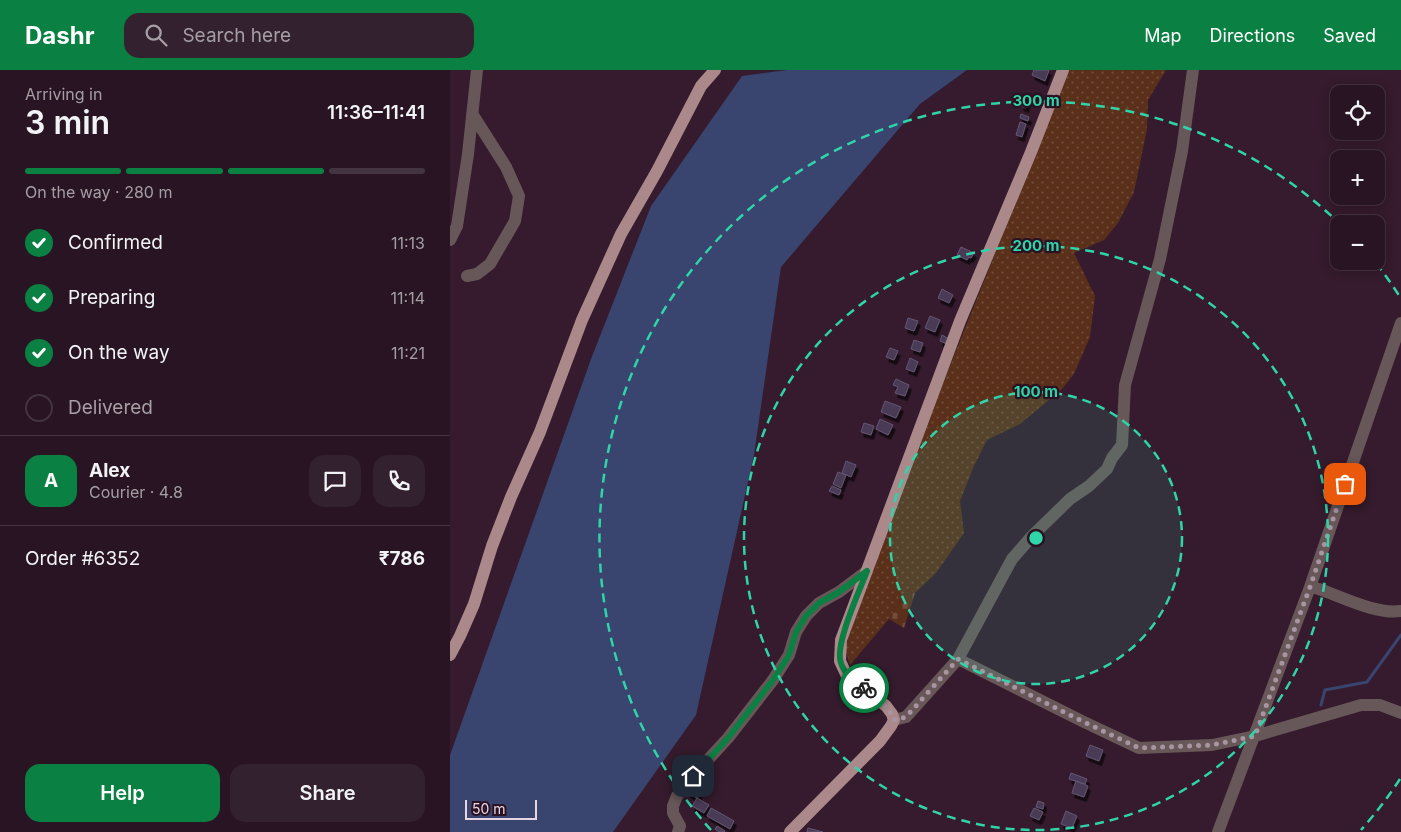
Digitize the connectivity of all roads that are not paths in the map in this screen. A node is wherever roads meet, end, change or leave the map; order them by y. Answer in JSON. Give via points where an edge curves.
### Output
{"nodes":[{"id":1,"x":477,"y":70,"type":"edge"},
{"id":2,"x":715,"y":70,"type":"edge"},
{"id":3,"x":1063,"y":70,"type":"edge"},
{"id":4,"x":1193,"y":70,"type":"edge"},
{"id":5,"x":472,"y":115,"type":"junction"},
{"id":6,"x":450,"y":240,"type":"edge"},
{"id":7,"x":467,"y":276,"type":"dead end"},
{"id":8,"x":1401,"y":323,"type":"edge"},
{"id":9,"x":867,"y":571,"type":"junction"},
{"id":10,"x":1310,"y":587,"type":"junction"},
{"id":11,"x":1401,"y":612,"type":"edge"},
{"id":12,"x":450,"y":655,"type":"edge"},
{"id":13,"x":958,"y":659,"type":"junction"},
{"id":14,"x":1401,"y":713,"type":"edge"},
{"id":15,"x":894,"y":720,"type":"junction"},
{"id":16,"x":1255,"y":736,"type":"junction"},
{"id":17,"x":678,"y":832,"type":"edge"},
{"id":18,"x":790,"y":832,"type":"edge"},
{"id":19,"x":1218,"y":832,"type":"edge"}],
"edges":[{"from":1,"to":5,"type":"street"},
{"from":2,"to":12,"type":"main road","via":[[701,86],[617,242],[582,320],[492,546],[474,604]]},
{"from":3,"to":9,"type":"main road","via":[[960,321]]},
{"from":4,"to":13,"type":"street","via":[[1182,151],[1160,259],[1125,385],[1122,445],[1107,469],[1070,499],[1012,559]]},
{"from":5,"to":6,"type":"street","via":[[457,226]]},
{"from":5,"to":7,"type":"street","via":[[506,167],[519,196],[515,222],[490,264],[477,274]]},
{"from":8,"to":10,"type":"street"},
{"from":9,"to":15,"type":"main road","via":[[841,640],[840,661],[846,674],[886,706]]},
{"from":9,"to":17,"type":"street","via":[[819,603],[806,616],[796,632],[789,655],[773,680],[677,796],[673,813],[680,826]]},
{"from":10,"to":11,"type":"street","via":[[1379,611]]},
{"from":10,"to":16,"type":"street"},
{"from":13,"to":15,"type":"street","via":[[906,717]]},
{"from":13,"to":16,"type":"street","via":[[1139,748],[1212,745]]},
{"from":14,"to":16,"type":"street","via":[[1380,704],[1361,705]]},
{"from":15,"to":18,"type":"main road","via":[[880,741]]},
{"from":16,"to":19,"type":"street"}]}
